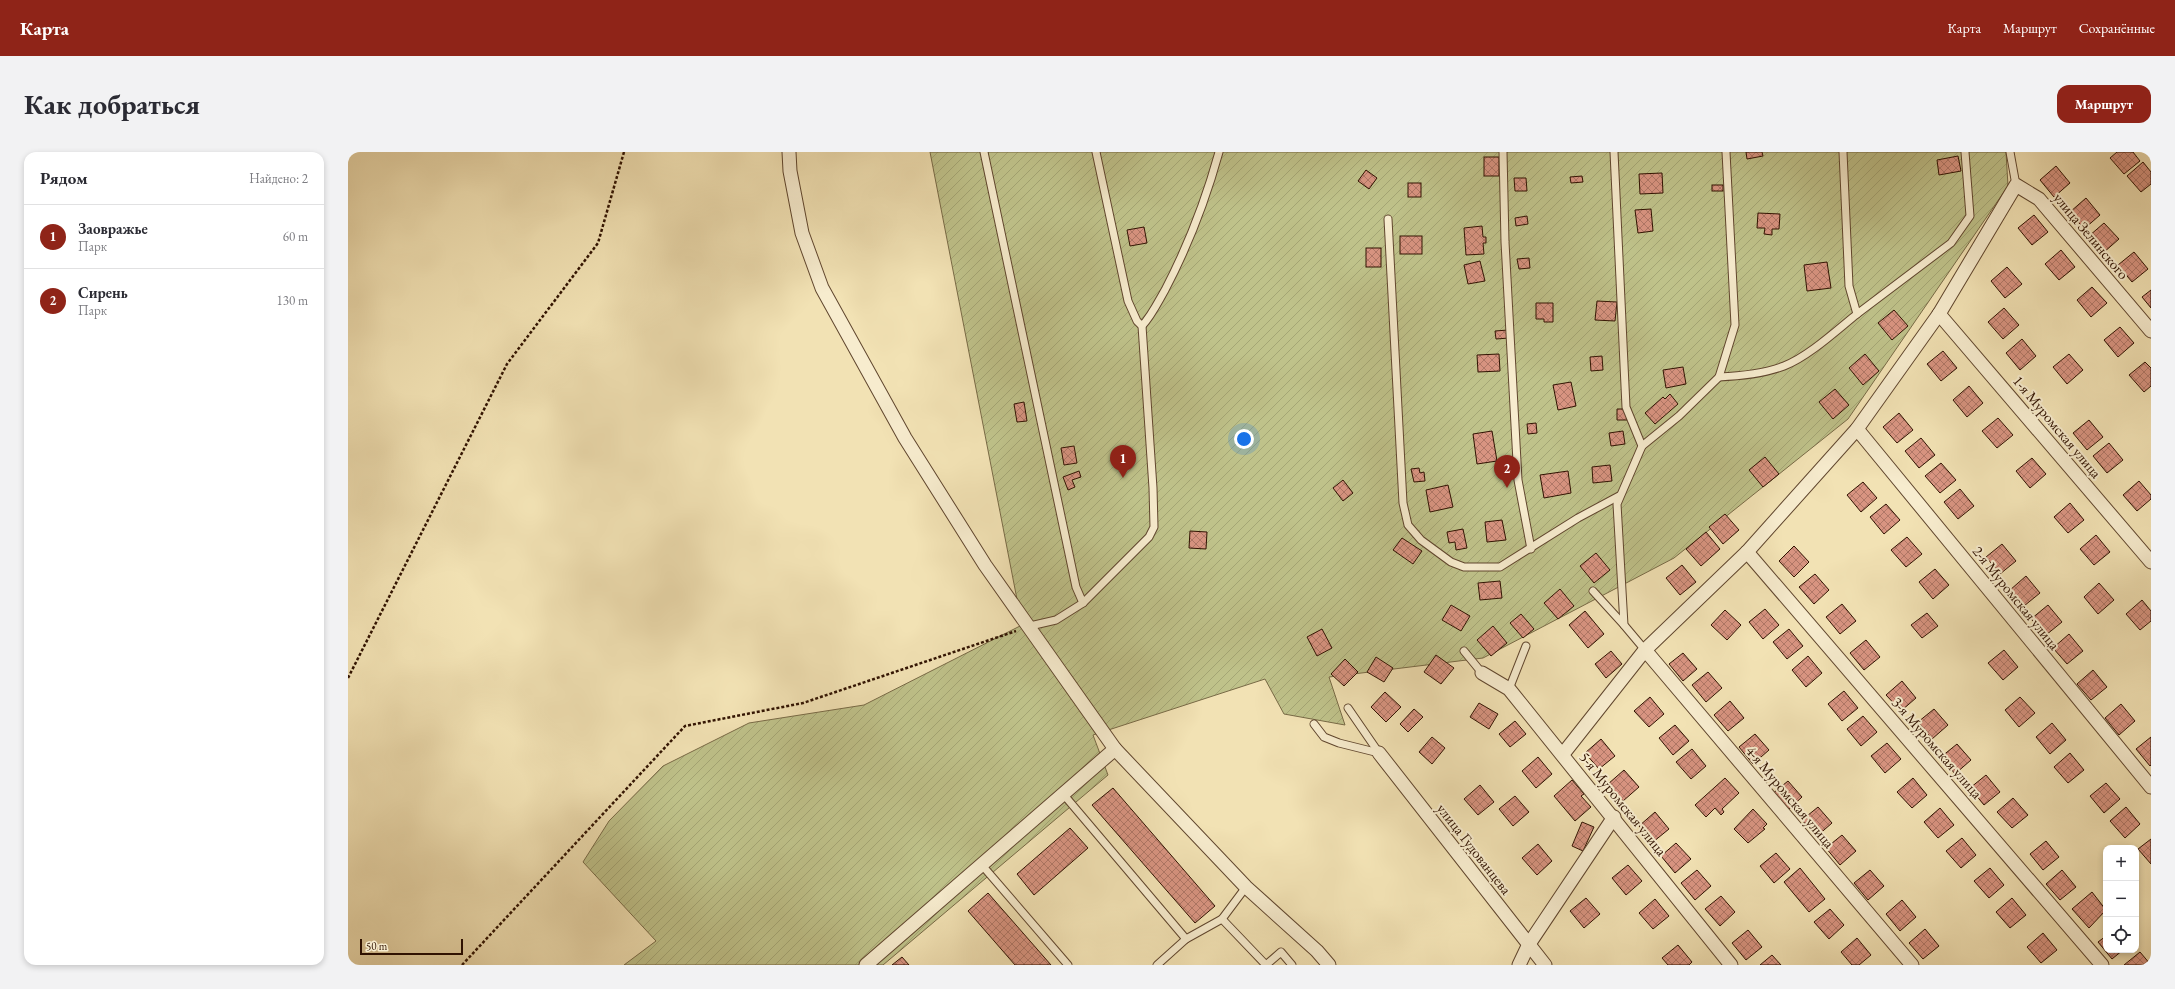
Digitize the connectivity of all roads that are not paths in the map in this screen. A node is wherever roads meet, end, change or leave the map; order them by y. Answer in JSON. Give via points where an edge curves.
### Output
{"nodes":[{"id":1,"x":789,"y":152,"type":"edge"},
{"id":2,"x":984,"y":152,"type":"edge"},
{"id":3,"x":1096,"y":152,"type":"edge"},
{"id":4,"x":1219,"y":152,"type":"edge"},
{"id":5,"x":1503,"y":152,"type":"edge"},
{"id":6,"x":1614,"y":152,"type":"edge"},
{"id":7,"x":1726,"y":152,"type":"edge"},
{"id":8,"x":1843,"y":152,"type":"edge"},
{"id":9,"x":1965,"y":152,"type":"edge"},
{"id":10,"x":2010,"y":152,"type":"edge"},
{"id":11,"x":2016,"y":186,"type":"junction"},
{"id":12,"x":1388,"y":219,"type":"dead end"},
{"id":13,"x":1857,"y":314,"type":"junction"},
{"id":14,"x":1940,"y":314,"type":"junction"},
{"id":15,"x":1142,"y":326,"type":"junction"},
{"id":16,"x":2151,"y":332,"type":"edge"},
{"id":17,"x":1719,"y":377,"type":"junction"},
{"id":18,"x":1857,"y":429,"type":"junction"},
{"id":19,"x":1642,"y":446,"type":"junction"},
{"id":20,"x":1619,"y":496,"type":"junction"},
{"id":21,"x":1531,"y":549,"type":"junction"},
{"id":22,"x":1747,"y":552,"type":"junction"},
{"id":23,"x":2151,"y":562,"type":"edge"},
{"id":24,"x":1593,"y":591,"type":"dead end"},
{"id":25,"x":1083,"y":604,"type":"junction"},
{"id":26,"x":1624,"y":625,"type":"junction"},
{"id":27,"x":1030,"y":626,"type":"junction"},
{"id":28,"x":1526,"y":646,"type":"dead end"},
{"id":29,"x":1645,"y":650,"type":"junction"},
{"id":30,"x":1464,"y":651,"type":"dead end"},
{"id":31,"x":1482,"y":673,"type":"joint"},
{"id":32,"x":1509,"y":689,"type":"junction"},
{"id":33,"x":1348,"y":708,"type":"dead end"},
{"id":34,"x":1314,"y":724,"type":"dead end"},
{"id":35,"x":1115,"y":749,"type":"junction"},
{"id":36,"x":1379,"y":752,"type":"junction"},
{"id":37,"x":1562,"y":754,"type":"junction"},
{"id":38,"x":2151,"y":787,"type":"edge"},
{"id":39,"x":1064,"y":795,"type":"junction"},
{"id":40,"x":1614,"y":817,"type":"junction"},
{"id":41,"x":981,"y":864,"type":"junction"},
{"id":42,"x":1246,"y":887,"type":"junction"},
{"id":43,"x":1222,"y":919,"type":"junction"},
{"id":44,"x":1186,"y":939,"type":"junction"},
{"id":45,"x":1529,"y":944,"type":"junction"},
{"id":46,"x":866,"y":965,"type":"edge"},
{"id":47,"x":1068,"y":965,"type":"edge"},
{"id":48,"x":1157,"y":965,"type":"edge"},
{"id":49,"x":1266,"y":965,"type":"edge"},
{"id":50,"x":1292,"y":965,"type":"edge"},
{"id":51,"x":1330,"y":965,"type":"edge"},
{"id":52,"x":1519,"y":965,"type":"edge"},
{"id":53,"x":1545,"y":965,"type":"edge"},
{"id":54,"x":1731,"y":965,"type":"edge"},
{"id":55,"x":1912,"y":965,"type":"edge"},
{"id":56,"x":2102,"y":965,"type":"edge"}],
"edges":[{"from":1,"to":27,"type":"street","via":[[790,172],[802,234],[822,288],[905,438],[985,565]]},
{"from":2,"to":25,"type":"lane","via":[[1076,587]]},
{"from":3,"to":15,"type":"lane","via":[[1128,301]]},
{"from":4,"to":15,"type":"lane","via":[[1210,186],[1175,271],[1150,318]]},
{"from":5,"to":21,"type":"lane","via":[[1505,242],[1518,480]]},
{"from":6,"to":19,"type":"lane","via":[[1626,407]]},
{"from":7,"to":17,"type":"lane","via":[[1735,325]]},
{"from":8,"to":13,"type":"lane","via":[[1849,286]]},
{"from":9,"to":13,"type":"lane","via":[[1970,216],[1952,243]]},
{"from":10,"to":11,"type":"lane"},
{"from":11,"to":14,"type":"street"},
{"from":11,"to":16,"type":"street","name":"улица Зелинского","via":[[2039,199]]},
{"from":12,"to":21,"type":"lane","via":[[1403,503],[1408,525],[1421,540],[1451,562],[1464,567],[1500,567]]},
{"from":13,"to":17,"type":"lane","via":[[1819,344],[1785,366],[1749,375]]},
{"from":14,"to":18,"type":"street"},
{"from":14,"to":23,"type":"street","name":"1-я Муромская улица"},
{"from":15,"to":25,"type":"lane","via":[[1154,528],[1149,537]]},
{"from":17,"to":19,"type":"lane","via":[[1679,416]]},
{"from":18,"to":22,"type":"street"},
{"from":18,"to":38,"type":"street","name":"2-я Муромская улица"},
{"from":19,"to":20,"type":"lane"},
{"from":20,"to":21,"type":"lane","via":[[1578,518]]},
{"from":20,"to":26,"type":"lane","via":[[1617,504]]},
{"from":22,"to":29,"type":"street"},
{"from":22,"to":56,"type":"street","name":"3-я Муромская улица"},
{"from":24,"to":26,"type":"lane"},
{"from":25,"to":27,"type":"lane","via":[[1056,620]]},
{"from":26,"to":29,"type":"lane"},
{"from":27,"to":35,"type":"street"},
{"from":28,"to":32,"type":"lane"},
{"from":29,"to":37,"type":"street"},
{"from":29,"to":55,"type":"street","name":"4-я Муромская улица"},
{"from":30,"to":31,"type":"lane"},
{"from":31,"to":32,"type":"street","name":"5-я Муромская улица"},
{"from":32,"to":37,"type":"street","name":"5-я Муромская улица"},
{"from":33,"to":36,"type":"lane"},
{"from":34,"to":36,"type":"lane","via":[[1324,737]]},
{"from":35,"to":39,"type":"street"},
{"from":35,"to":42,"type":"street"},
{"from":36,"to":45,"type":"street","name":"улица Гудованцева"},
{"from":37,"to":40,"type":"street","name":"5-я Муромская улица"},
{"from":39,"to":41,"type":"street"},
{"from":39,"to":44,"type":"lane"},
{"from":40,"to":45,"type":"street"},
{"from":40,"to":54,"type":"street","name":"5-я Муромская улица"},
{"from":41,"to":46,"type":"street"},
{"from":41,"to":47,"type":"lane"},
{"from":42,"to":43,"type":"lane"},
{"from":42,"to":51,"type":"street"},
{"from":43,"to":44,"type":"lane"},
{"from":43,"to":49,"type":"lane"},
{"from":44,"to":48,"type":"lane"},
{"from":45,"to":52,"type":"street"},
{"from":45,"to":53,"type":"street","name":"улица Гудованцева"},
{"from":49,"to":50,"type":"lane","via":[[1281,952]]}]}
